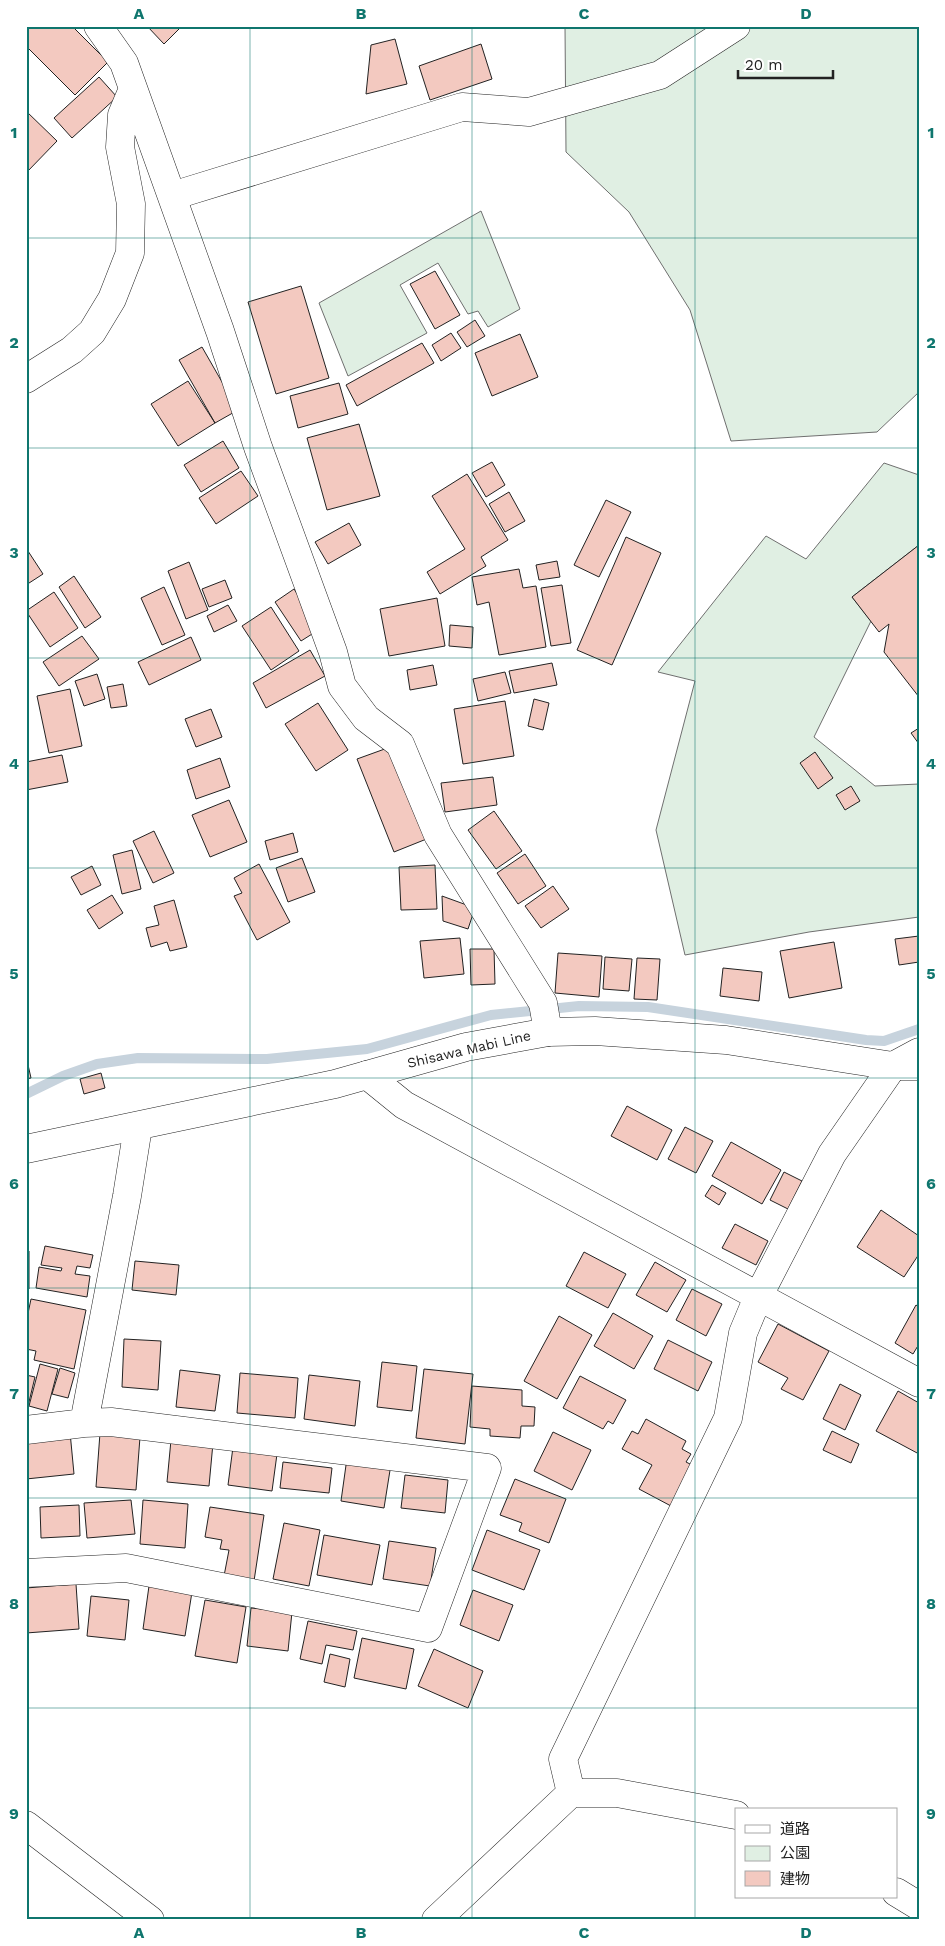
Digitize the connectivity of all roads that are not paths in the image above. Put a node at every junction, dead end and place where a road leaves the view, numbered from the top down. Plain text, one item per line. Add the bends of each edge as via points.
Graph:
1 (98, 26) edge
2 (736, 26) edge
3 (133, 89) junction
4 (172, 196) junction
5 (26, 379) edge
6 (546, 1017) junction
7 (919, 1052) edge
8 (906, 1066) edge
9 (367, 1075) junction
10 (138, 1127) junction
11 (26, 1149) edge
12 (758, 1297) junction
13 (919, 1383) edge
14 (84, 1423) junction
15 (26, 1430) edge
16 (26, 1573) edge
17 (571, 1793) junction
18 (735, 1815) edge
19 (33, 1839) edge
20 (898, 1893) edge
21 (919, 1906) edge
22 (150, 1920) edge
23 (436, 1920) edge

1 - 3 street via 124,63
2 - 4 street via 660,75 529,112 462,107
3 - 4 street
3 - 5 street via 122,115 120,147 132,204 130,253 112,299 92,332 72,350
4 - 6 street via 333,652 342,686 366,718 400,744 438,835
6 - 8 street, Shisawa Mabi Line via 595,1030 726,1040
6 - 9 street, Shisawa Mabi Line via 466,1047
7 - 8 street
8 - 12 street via 832,1154
9 - 10 street, Shisawa Mabi Line
9 - 12 street via 404,1105
10 - 11 street, Shisawa Mabi Line
10 - 14 street
12 - 13 street
12 - 17 street via 743,1333 728,1418 563,1760
14 - 15 street
14 - 16 street via 111,1422 487,1468 428,1628 126,1568
17 - 18 street via 617,1793
17 - 23 street
19 - 22 street
20 - 21 street

